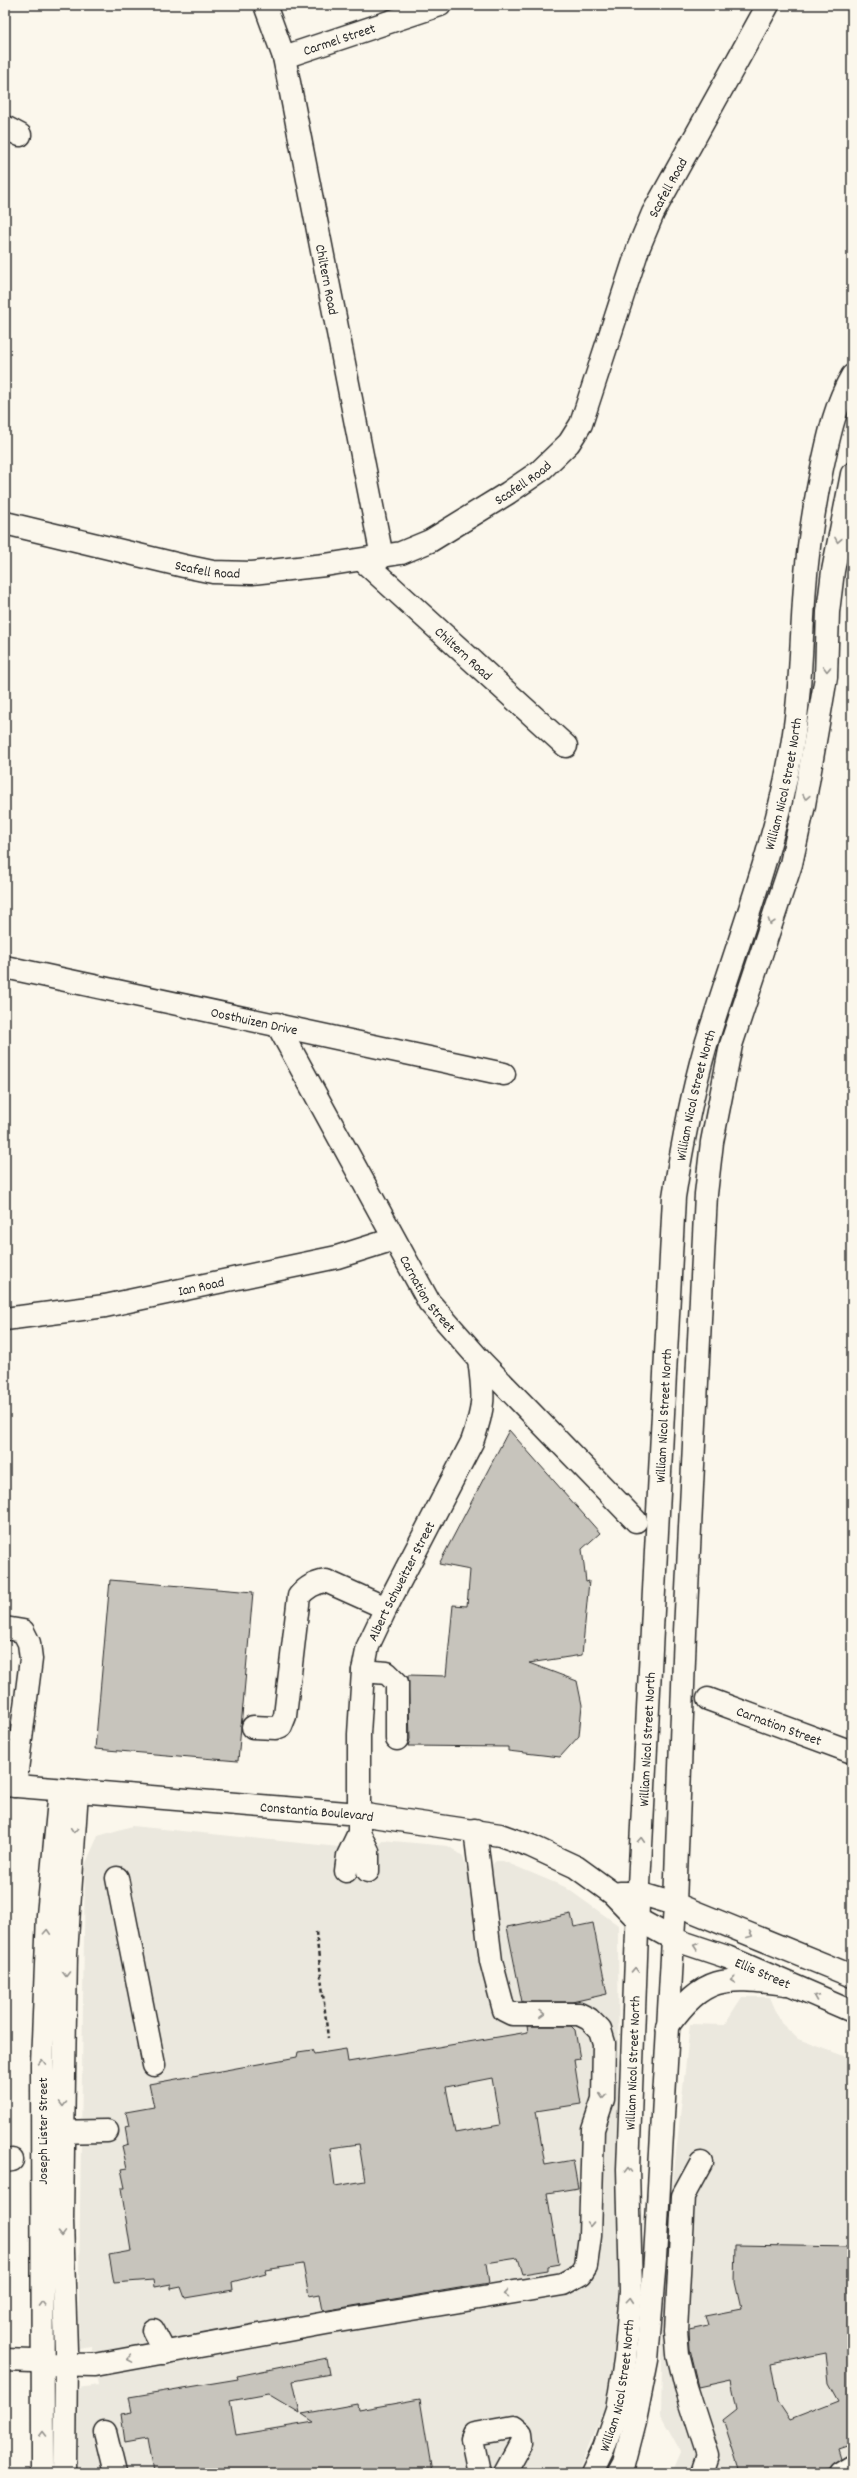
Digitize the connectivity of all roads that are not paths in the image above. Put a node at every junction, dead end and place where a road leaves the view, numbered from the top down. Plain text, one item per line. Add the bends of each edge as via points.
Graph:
1 (266, 5) edge
2 (440, 5) edge
3 (768, 5) edge
4 (284, 57) junction
5 (852, 376) edge
6 (852, 474) edge
7 (5, 523) edge
8 (372, 559) junction
9 (566, 746) dead end
10 (5, 968) edge
11 (277, 1024) junction
12 (504, 1074) dead end
13 (394, 1239) junction
14 (5, 1319) edge
15 (479, 1359) junction
16 (636, 1521) dead end
17 (386, 1608) junction
18 (5, 1628) edge
19 (363, 1671) junction
20 (708, 1699) dead end
21 (253, 1727) dead end
22 (397, 1739) dead end
23 (852, 1752) edge
24 (10, 1785) edge
25 (68, 1791) junction
26 (359, 1824) junction
27 (475, 1830) junction
28 (368, 1871) dead end
29 (346, 1872) dead end
30 (117, 1878) dead end
31 (612, 1893) junction
32 (638, 1893) junction
33 (676, 1904) junction
34 (637, 1919) junction
35 (673, 1938) junction
36 (852, 1976) edge
37 (786, 1984) junction
38 (852, 2011) edge
39 (667, 2027) junction
40 (154, 2065) dead end
41 (107, 2131) dead end
42 (41, 2132) junction
43 (63, 2133) junction
44 (701, 2163) dead end
45 (153, 2330) dead end
46 (165, 2353) junction
47 (5, 2360) edge
48 (43, 2364) junction
49 (65, 2365) junction
50 (105, 2432) dead end
51 (852, 2466) edge
52 (709, 2467) edge
53 (43, 2473) edge
54 (66, 2473) edge
55 (114, 2473) edge
56 (479, 2473) edge
57 (505, 2473) edge
58 (592, 2473) edge
59 (619, 2473) edge
60 (839, 2473) edge

1 - 4 street, Chiltern Road
2 - 4 street, Carmel Street
3 - 8 street, Scafell Road via 653,213 638,249 591,398 576,434 540,471 430,541 418,547
4 - 8 street, Chiltern Road
32 -> 5 street, William Nicol Street North via 674,1197 684,1129 705,1050 776,820 792,747 814,504 830,430 841,395
6 -> 33 street, William Nicol Street North via 833,571 828,612 826,677 804,805 791,864 731,1045 708,1179 685,1632
7 - 8 street, Scafell Road via 213,572 252,573
8 - 9 street, Chiltern Road
10 - 11 street, Oosthuizen Drive
11 - 12 street, Oosthuizen Drive
11 - 13 street, Carnation Street
13 - 14 street, Ian Road via 337,1257 105,1306
13 - 15 street, Carnation Street via 428,1302
15 - 16 street, Carnation Street
15 - 17 street, Albert Schweitzer Street via 484,1396 472,1442
17 - 19 street, Albert Schweitzer Street via 368,1646
17 - 21 street via 326,1581 306,1587 299,1596 285,1716 281,1726 276,1728
18 - 24 street via 23,1631 29,1643 31,1659
19 - 22 street via 387,1673 397,1683
19 - 26 street, Albert Schweitzer Street via 359,1734
20 - 23 street, Carnation Street
24 - 25 street, Constantia Boulevard
25 - 26 street, Constantia Boulevard
42 -> 25 street, Joseph Lister Street via 45,1975
25 -> 43 street, Joseph Lister Street
26 - 27 street, Constantia Boulevard
26 - 28 street via 368,1851
26 - 29 street via 348,1856
27 - 31 street, Constantia Boulevard via 531,1846 576,1867
27 -> 46 street via 491,1961 504,2010 512,2014 579,2014 589,2019 600,2030 604,2043 603,2099 593,2129 590,2236 586,2266 581,2274 563,2284 326,2323
30 - 40 street
31 - 32 street
31 - 34 street, Constantia Boulevard
32 - 33 street
32 - 34 street, William Nicol Street North
33 - 35 street, William Nicol Street North
33 -> 36 street, Ellis Street
34 - 35 street, Constantia Boulevard
58 -> 34 street, William Nicol Street North via 617,2410 625,2360 631,2292 628,2169
37 -> 35 street, Ellis Street via 727,1957
35 - 39 street, William Nicol Street North
38 -> 37 street, Ellis Street
37 -> 39 street via 738,1979 708,1986 695,1993
39 - 59 street, William Nicol Street North via 647,2360 635,2421 624,2464
41 - 43 street
42 - 43 street
48 -> 42 street, Joseph Lister Street
43 -> 49 street, Joseph Lister Street
44 - 52 street via 683,2196 676,2331 678,2354 686,2387
45 - 46 street
46 -> 49 street via 95,2365
47 - 48 street
48 - 49 street
53 -> 48 street, Joseph Lister Street
49 - 54 street, Joseph Lister Street
50 - 55 street
51 - 60 street
56 - 57 street via 472,2439 474,2434 514,2427 521,2433 522,2442

